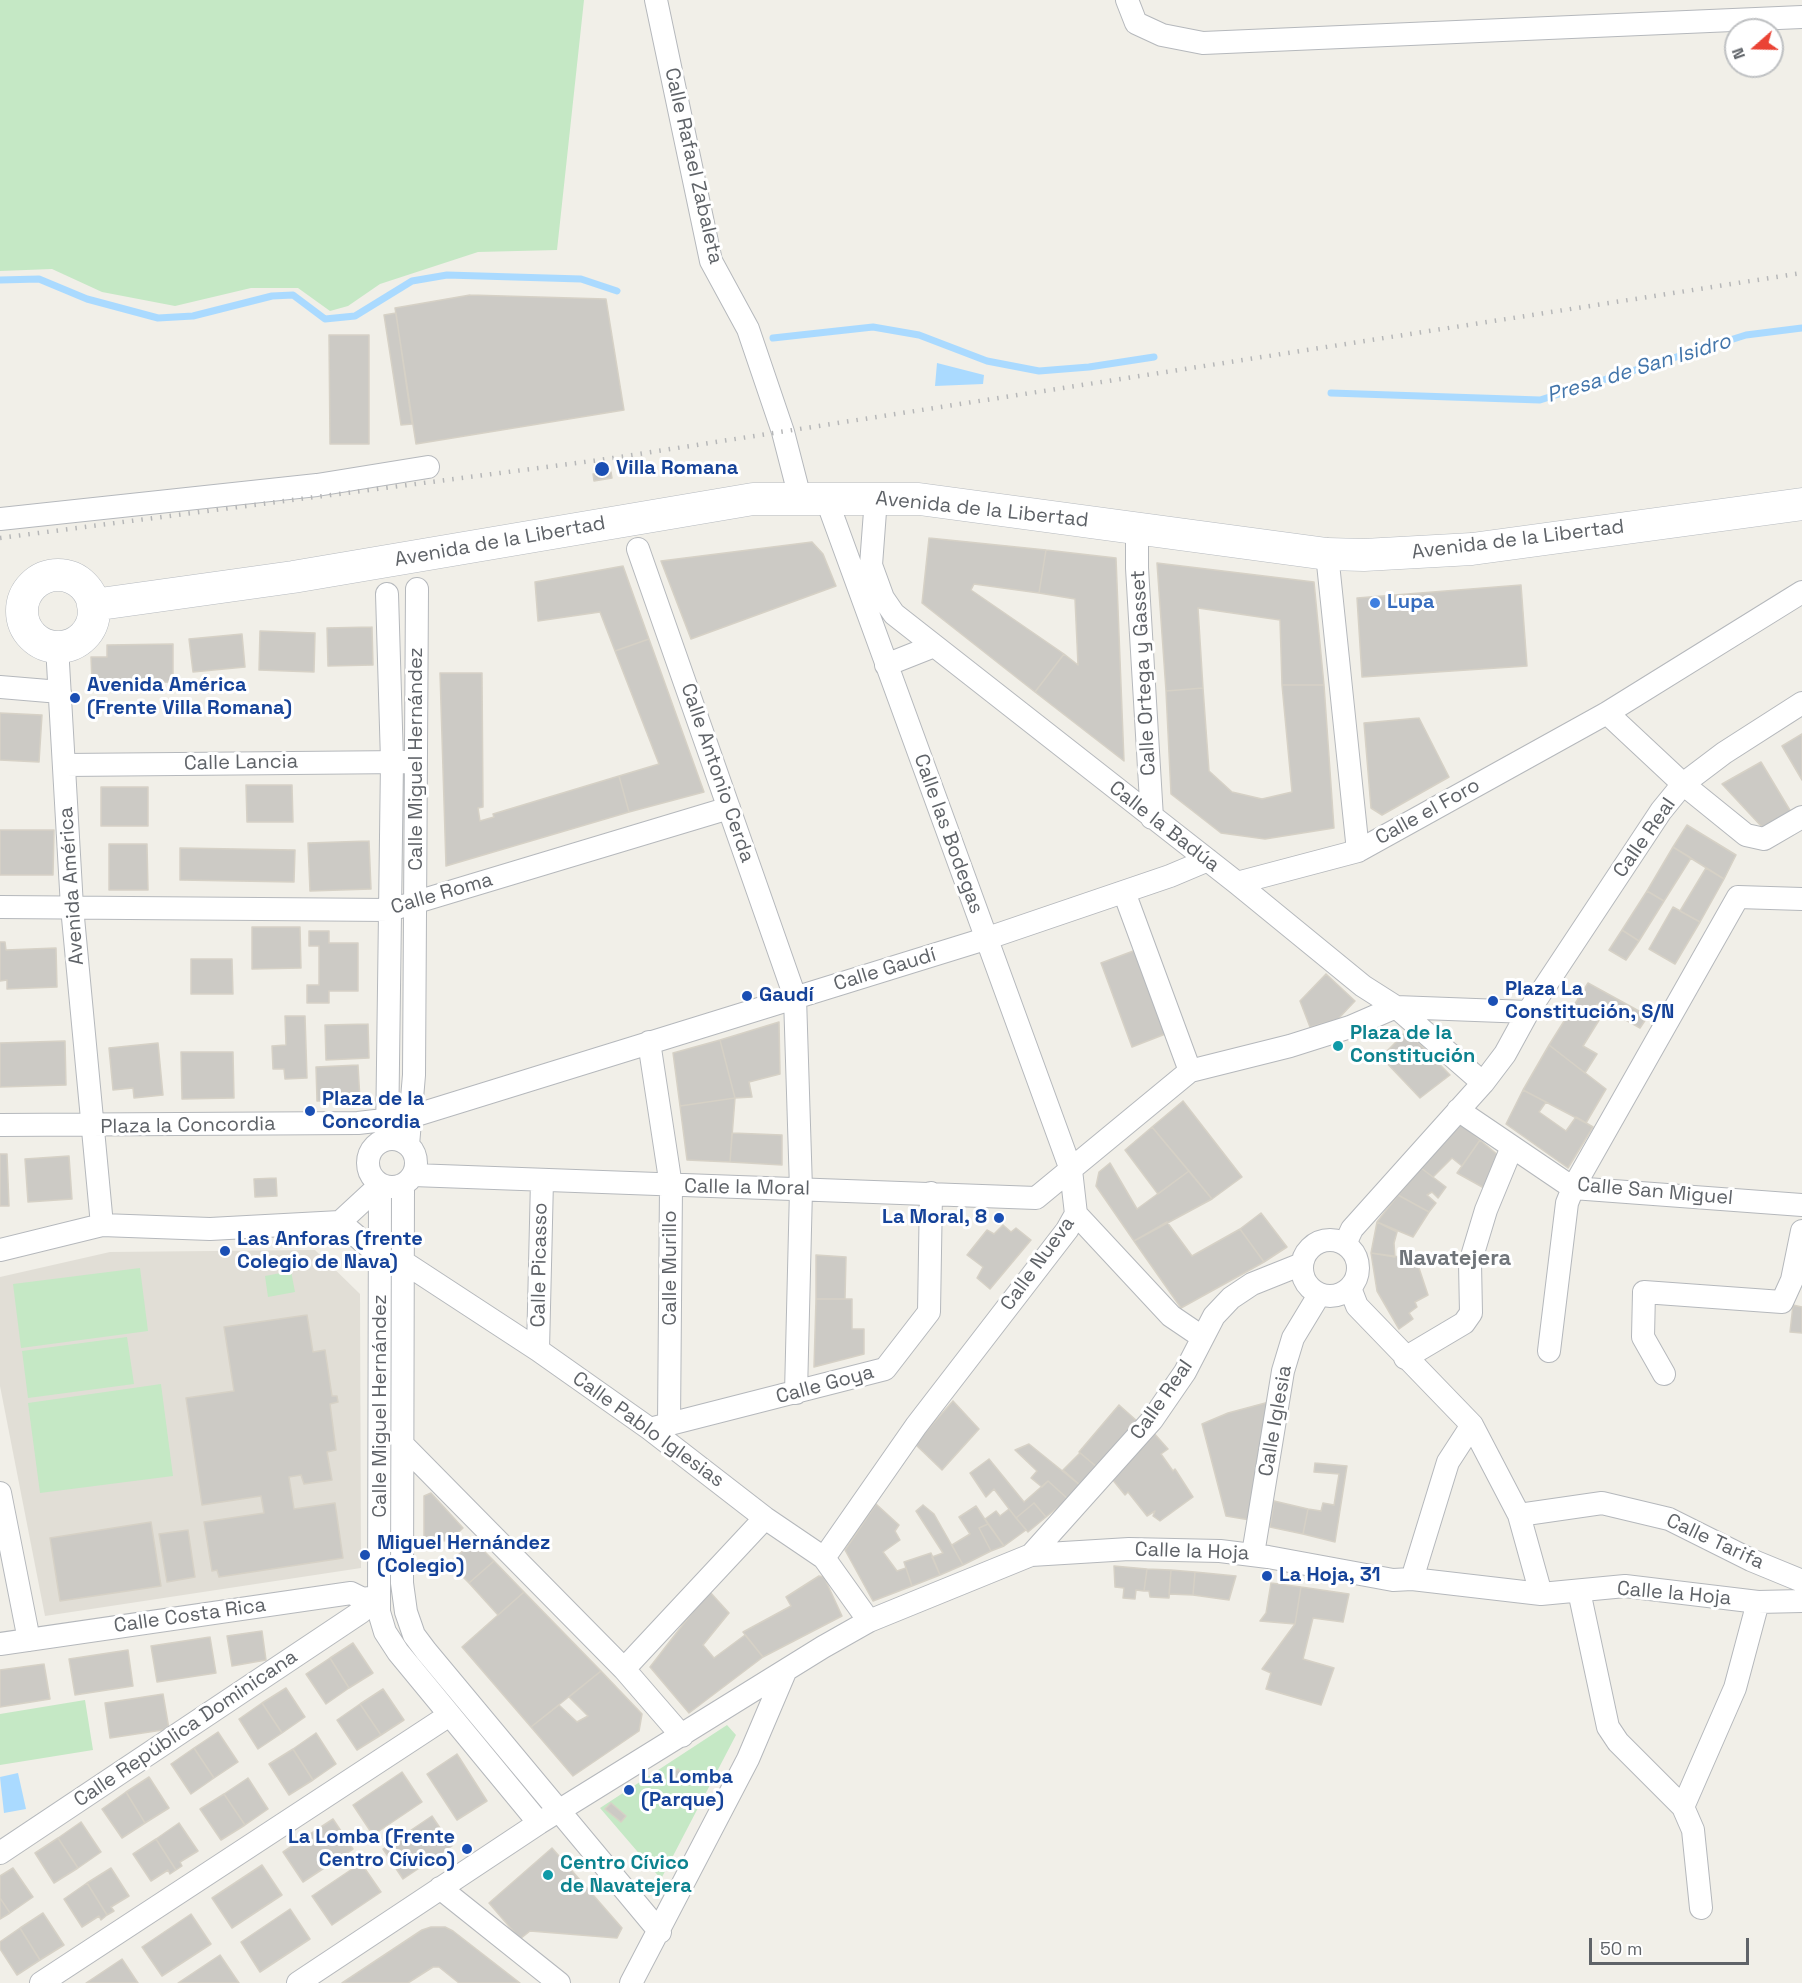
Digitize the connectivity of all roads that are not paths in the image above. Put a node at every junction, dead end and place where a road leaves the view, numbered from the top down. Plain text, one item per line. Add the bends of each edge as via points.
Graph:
1 (656, 0) edge
2 (1127, 0) edge
3 (1802, 17) edge
4 (428, 467) dead end
5 (813, 498) junction
6 (876, 498) junction
7 (1802, 504) edge
8 (0, 519) edge
9 (1137, 527) junction
10 (638, 549) dead end
11 (1327, 554) junction
12 (417, 588) dead end
13 (859, 590) junction
14 (1802, 592) edge
15 (387, 594) dead end
16 (13, 596) edge
17 (93, 605) junction
18 (894, 614) junction
19 (57, 646) junction
20 (934, 646) junction
21 (886, 665) junction
22 (0, 687) edge
23 (60, 692) junction
24 (1802, 703) edge
25 (1607, 713) junction
26 (392, 761) junction
27 (417, 762) junction
28 (65, 765) junction
29 (1683, 784) junction
30 (729, 808) junction
31 (1802, 817) edge
32 (1152, 818) junction
33 (1358, 851) junction
34 (1208, 860) junction
35 (1237, 883) junction
36 (1124, 892) junction
37 (1802, 899) edge
38 (416, 902) junction
39 (0, 907) edge
40 (72, 907) junction
41 (390, 910) junction
42 (985, 939) junction
43 (795, 997) junction
44 (1396, 1006) junction
45 (1528, 1012) junction
46 (649, 1042) junction
47 (1190, 1071) junction
48 (1483, 1083) junction
49 (1458, 1110) junction
50 (410, 1117) junction
51 (0, 1125) edge
52 (91, 1126) junction
53 (394, 1135) junction
54 (1512, 1147) junction
55 (1071, 1170) junction
56 (408, 1180) junction
57 (542, 1180) junction
58 (380, 1185) junction
59 (671, 1186) junction
60 (1573, 1188) junction
61 (801, 1189) junction
62 (931, 1193) junction
63 (1802, 1205) edge
64 (1076, 1214) junction
65 (340, 1222) junction
66 (102, 1225) junction
67 (1802, 1231) edge
68 (1345, 1244) junction
69 (0, 1250) edge
70 (381, 1257) junction
71 (405, 1263) junction
72 (1302, 1264) junction
73 (1350, 1288) junction
74 (1319, 1294) junction
75 (1202, 1337) junction
76 (538, 1350) junction
77 (1549, 1351) dead end
78 (1405, 1358) junction
79 (1664, 1374) dead end
80 (796, 1393) junction
81 (1473, 1425) junction
82 (660, 1427) junction
83 (403, 1445) junction
84 (0, 1493) edge
85 (1519, 1515) junction
86 (765, 1518) junction
87 (1253, 1554) junction
88 (1031, 1555) junction
89 (824, 1558) junction
90 (1412, 1579) junction
91 (1802, 1581) edge
92 (1579, 1591) junction
93 (1541, 1594) junction
94 (371, 1598) junction
95 (1802, 1601) edge
96 (1758, 1602) junction
97 (869, 1621) junction
98 (29, 1640) junction
99 (0, 1644) edge
100 (624, 1669) junction
101 (785, 1672) junction
102 (448, 1716) junction
103 (681, 1736) junction
104 (1683, 1807) junction
105 (558, 1811) junction
106 (539, 1823) junction
107 (0, 1853) edge
108 (440, 1888) junction
109 (1701, 1908) dead end
110 (660, 1932) junction
111 (41, 1983) edge
112 (298, 1983) edge
113 (559, 1983) edge
114 (631, 1983) edge

1 - 5 street, Calle Rafael Zabaleta via 711,261 748,329 783,432
2 - 3 street via 1136,23 1162,35 1203,43
4 - 8 street via 317,485
5 - 6 main road, Avenida de la Libertad
5 - 13 street, Calle las Bodegas
5 - 17 main road, Avenida de la Libertad via 753,500 293,577
6 - 9 main road, Avenida de la Libertad via 919,499
6 - 18 street, Calle la Badúa via 871,565 883,598
7 - 11 main road, Avenida de la Libertad via 1472,549
9 - 11 main road, Avenida de la Libertad
9 - 32 street, Calle Ortega y Gasset
10 - 30 street, Calle Antonio Cerda
11 - 33 street
12 - 27 street, Calle Miguel Hernández
13 - 18 street
13 - 21 street, Calle las Bodegas
14 - 25 street, Calle el Foro
15 - 26 street, Calle Miguel Hernández
16 - 17 main road via 39,580 61,575 82,584
16 - 19 main road via 22,606 26,627 41,642
17 - 19 main road via 94,615 85,634 70,644
18 - 20 street, Calle la Badúa
19 - 23 street, Avenida América
20 - 21 street
20 - 32 street, Calle la Badúa
21 - 42 street, Calle las Bodegas
22 - 23 street
23 - 28 street, Avenida América
24 - 29 street, Calle Real
25 - 29 street
25 - 33 street, Calle el Foro
26 - 27 street, Calle Lancia
26 - 28 street, Calle Lancia
26 - 41 street, Calle Miguel Hernández
27 - 38 street, Calle Miguel Hernández
28 - 40 street, Avenida América
29 - 31 street via 1746,835 1764,839
29 - 45 street, Calle Real via 1660,811
30 - 38 street, Calle Roma
30 - 43 street, Calle Antonio Cerda
32 - 34 street, Calle la Badúa
33 - 35 street, Calle el Foro
34 - 35 street, Calle la Badúa
34 - 36 street, Calle Gaudí
35 - 44 street, Calle la Badúa via 1363,986
36 - 42 street, Calle Gaudí
36 - 47 street
37 - 60 street via 1738,897
38 - 41 street, Calle Roma
38 - 50 street, Calle Miguel Hernández
39 - 40 street, Calle Roma
40 - 41 street, Calle Roma
40 - 52 street, Avenida América
41 - 53 street, Calle Miguel Hernández
42 - 43 street, Calle Gaudí
42 - 55 street, Calle las Bodegas
43 - 46 street, Calle Gaudí
43 - 61 street, Calle Antonio Cerda
44 - 45 street, Calle la Badúa
44 - 47 street via 1350,1027 1290,1046
44 - 48 street, Calle la Badúa
45 - 48 street via 1505,1054
46 - 50 street, Calle Gaudí
46 - 59 street, Calle Murillo
47 - 55 street
48 - 49 street
49 - 54 street, Calle San Miguel
49 - 68 street via 1352,1229
50 - 53 street, Calle Gaudí
51 - 52 street
52 - 53 street, Plaza la Concordia
52 - 66 street, Plaza la Concordia
53 - 56 street via 414,1154 416,1165
53 - 58 street via 376,1144 369,1154 368,1166
54 - 60 street, Calle San Miguel
54 - 78 street via 1470,1263 1471,1313 1464,1323
55 - 62 street, Calle la Moral via 1036,1198
55 - 64 street, Calle Nueva
56 - 57 street, Calle la Moral
56 - 58 street via 392,1188
56 - 71 street, Calle Miguel Hernández
57 - 59 street, Calle la Moral
57 - 76 street, Calle Picasso
58 - 65 street
58 - 70 street, Calle Miguel Hernández
59 - 61 street, Calle la Moral
59 - 82 street, Calle Murillo
60 - 63 street, Calle San Miguel
60 - 77 street via 1567,1203
61 - 62 street, Calle la Moral
61 - 80 street, Calle Antonio Cerda
62 - 80 street, Calle Goya via 929,1312 885,1369
64 - 75 street via 1171,1316
64 - 89 street, Calle Nueva via 916,1426
65 - 66 street via 210,1229
65 - 70 street
66 - 69 street
67 - 79 street via 1792,1280 1782,1302 1644,1292 1643,1336
68 - 72 street via 1324,1240 1315,1244 1306,1252
68 - 73 street via 1358,1261 1358,1272
70 - 94 street, Calle Miguel Hernández
71 - 76 street, Calle Pablo Iglesias
71 - 83 street, Calle Miguel Hernández
72 - 74 street via 1302,1276
72 - 75 street, Calle Real via 1252,1284 1231,1298
73 - 74 street via 1339,1295
73 - 78 street via 1357,1306
74 - 87 street, Calle Iglesia via 1293,1338 1284,1371
75 - 88 street, Calle Real via 1185,1372 1152,1420
76 - 82 street, Calle Pablo Iglesias
78 - 81 street
80 - 82 street, Calle Goya
81 - 85 street
81 - 90 street via 1448,1462
82 - 86 street, Calle Pablo Iglesias
83 - 100 street
83 - 105 street, Calle Miguel Hernández via 402,1583 414,1635
84 - 98 street
85 - 91 street, Calle Tarifa via 1602,1503 1669,1519
85 - 93 street
86 - 89 street, Calle Pablo Iglesias
86 - 100 street
87 - 88 street, Calle la Hoja via 1130,1549
87 - 90 street, Calle la Hoja via 1393,1580
88 - 97 street, Calle la Hoja
89 - 97 street, Calle Pablo Iglesias
90 - 93 street, Calle la Hoja
92 - 93 street, Calle la Hoja
92 - 96 street, Calle la Hoja via 1625,1586
92 - 104 street via 1608,1727
94 - 98 street, Calle Costa Rica via 351,1593
94 - 102 street, Calle Miguel Hernández via 385,1632
94 - 107 street, Calle República Dominicana via 361,1612
95 - 96 street, Calle la Hoja
96 - 104 street via 1735,1688
97 - 101 street, Calle la Hoja
98 - 99 street, Calle Costa Rica
100 - 103 street
101 - 103 street, Calle la Hoja
101 - 110 street via 748,1759
102 - 106 street, Calle Miguel Hernández
102 - 111 street
103 - 105 street, Calle la Hoja
104 - 109 street via 1693,1830
105 - 106 street, Calle la Hoja
105 - 110 street, Calle Miguel Hernández
106 - 108 street, Calle la Hoja
108 - 112 street, Calle la Hoja
108 - 113 street
110 - 114 street

